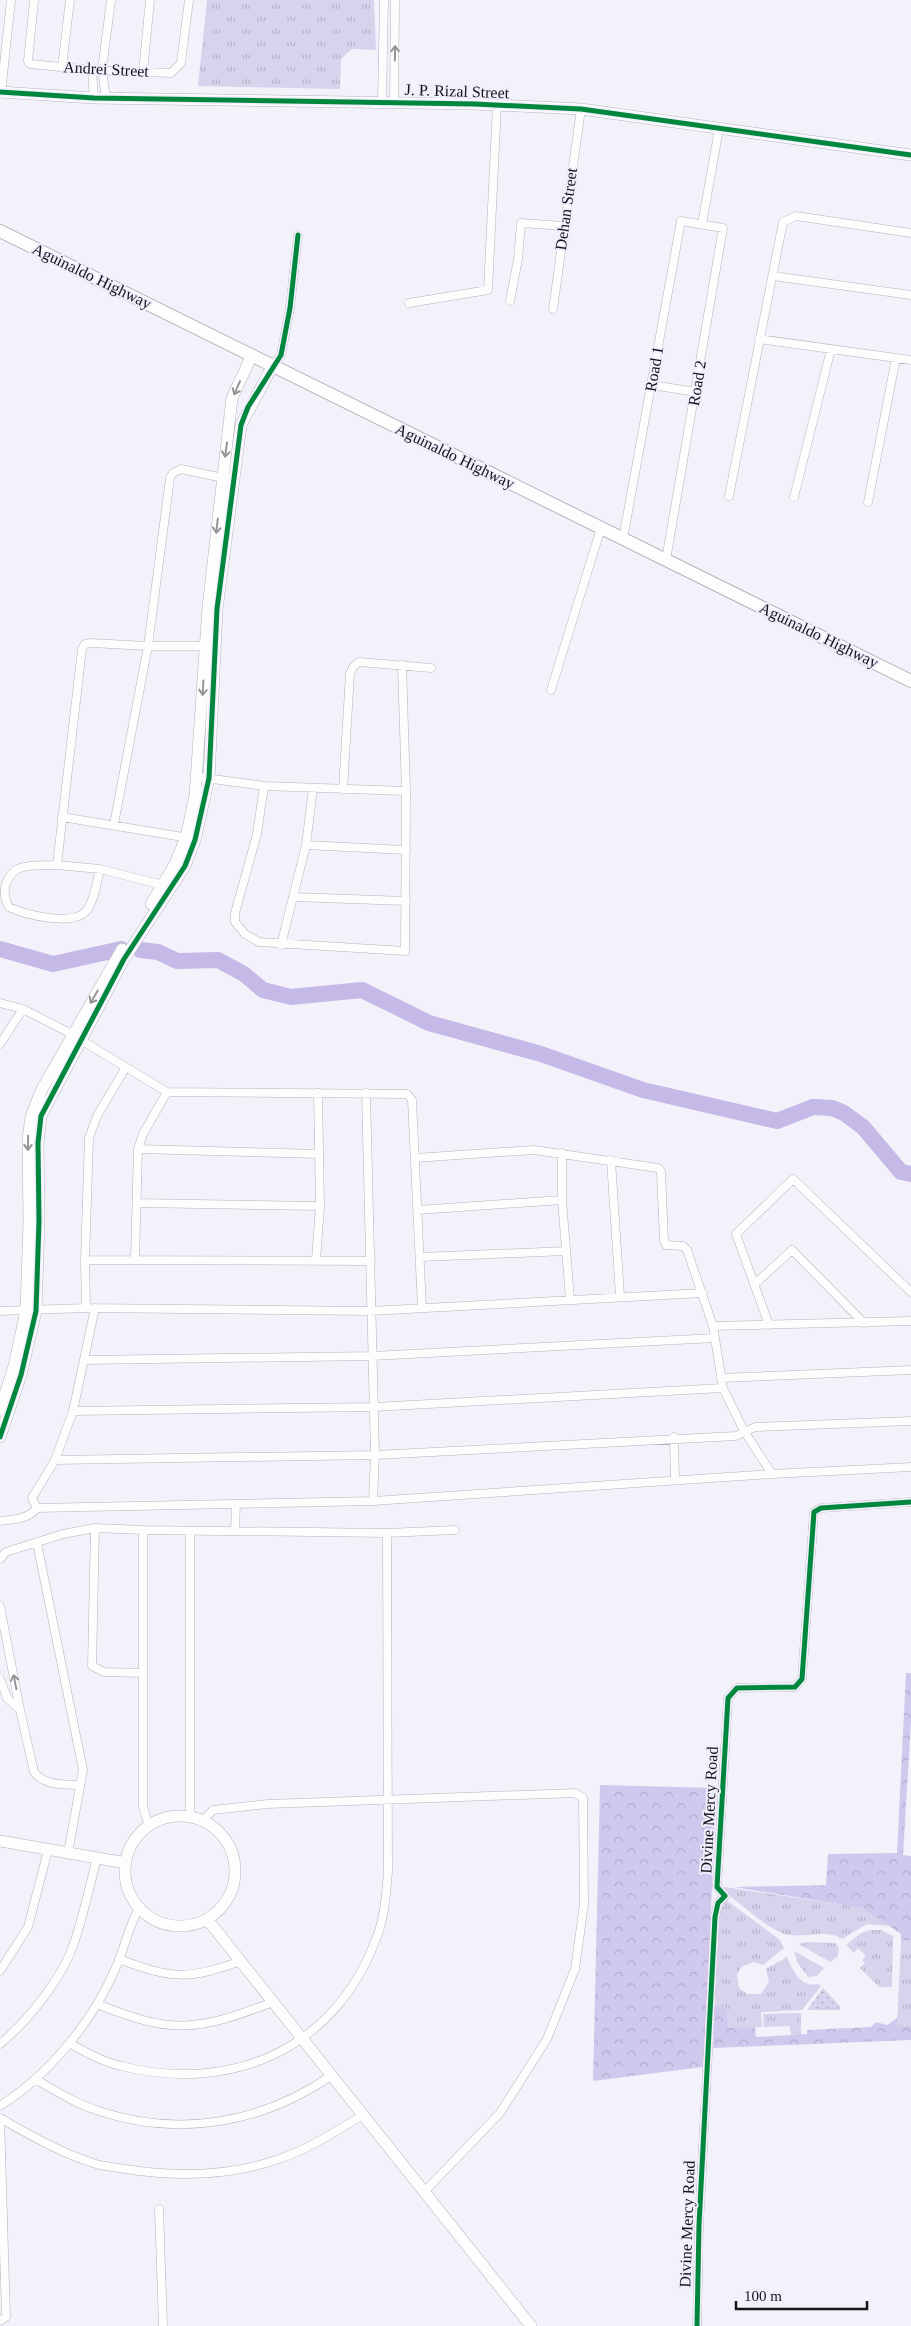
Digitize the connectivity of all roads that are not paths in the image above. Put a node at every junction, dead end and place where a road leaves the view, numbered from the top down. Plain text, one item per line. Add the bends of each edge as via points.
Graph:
1 (11, 0) edge
2 (34, 0) edge
3 (70, 0) edge
4 (111, 0) edge
5 (150, 0) edge
6 (189, 0) edge
7 (384, 0) edge
8 (395, 0) edge
9 (62, 67) junction
10 (92, 70) junction
11 (102, 70) junction
12 (143, 72) junction
13 (1, 93) edge
14 (100, 98) junction
15 (382, 102) junction
16 (394, 102) junction
17 (497, 104) junction
18 (581, 109) junction
19 (719, 129) junction
20 (911, 155) edge
21 (702, 224) junction
22 (564, 226) junction
23 (0, 231) edge
24 (911, 233) edge
25 (298, 235) dead end
26 (773, 276) junction
27 (911, 295) edge
28 (510, 301) dead end
29 (409, 303) dead end
30 (553, 309) dead end
31 (759, 339) junction
32 (831, 349) junction
33 (252, 355) junction
34 (896, 358) junction
35 (911, 360) edge
36 (273, 365) junction
37 (652, 385) junction
38 (696, 392) junction
39 (227, 479) junction
40 (729, 496) dead end
41 (794, 497) dead end
42 (868, 502) dead end
43 (601, 528) junction
44 (623, 538) junction
45 (666, 560) junction
46 (148, 646) junction
47 (210, 646) junction
48 (402, 665) junction
49 (431, 668) dead end
50 (911, 680) edge
51 (551, 690) dead end
52 (203, 778) junction
53 (264, 786) junction
54 (313, 788) junction
55 (343, 790) junction
56 (406, 791) junction
57 (62, 817) junction
58 (114, 824) junction
59 (191, 839) junction
60 (306, 845) junction
61 (406, 850) junction
62 (57, 866) junction
63 (100, 869) junction
64 (167, 886) junction
65 (293, 896) junction
66 (406, 901) junction
67 (281, 945) junction
68 (0, 1003) edge
69 (24, 1008) junction
70 (77, 1038) junction
71 (0, 1044) edge
72 (126, 1067) junction
73 (167, 1092) junction
74 (318, 1093) junction
75 (366, 1093) junction
76 (138, 1149) junction
77 (562, 1153) junction
78 (319, 1154) junction
79 (415, 1158) junction
80 (611, 1160) junction
81 (562, 1200) junction
82 (137, 1203) junction
83 (320, 1206) junction
84 (418, 1210) junction
85 (566, 1251) junction
86 (420, 1257) junction
87 (135, 1258) junction
88 (85, 1260) junction
89 (316, 1260) junction
90 (371, 1261) junction
91 (755, 1284) junction
92 (703, 1292) junction
93 (911, 1292) edge
94 (620, 1296) junction
95 (570, 1299) junction
96 (86, 1308) junction
97 (95, 1308) junction
98 (422, 1308) junction
99 (0, 1311) edge
100 (31, 1311) junction
101 (370, 1311) junction
102 (911, 1321) edge
103 (864, 1322) junction
104 (769, 1325) junction
105 (713, 1326) junction
106 (715, 1338) junction
107 (372, 1356) junction
108 (85, 1360) junction
109 (911, 1370) edge
110 (721, 1378) junction
111 (723, 1388) junction
112 (374, 1407) junction
113 (0, 1410) edge
114 (73, 1411) junction
115 (911, 1421) edge
116 (744, 1431) junction
117 (0, 1437) edge
118 (674, 1438) junction
119 (375, 1455) junction
120 (54, 1460) junction
121 (911, 1467) edge
122 (772, 1474) junction
123 (675, 1480) junction
124 (373, 1500) junction
125 (911, 1502) edge
126 (236, 1504) junction
127 (37, 1508) junction
128 (0, 1521) edge
129 (95, 1528) junction
130 (143, 1530) junction
131 (190, 1530) junction
132 (455, 1530) dead end
133 (235, 1531) junction
134 (387, 1533) junction
135 (37, 1543) junction
136 (0, 1559) edge
137 (0, 1606) edge
138 (143, 1673) junction
139 (0, 1679) edge
140 (20, 1710) junction
141 (79, 1785) junction
142 (387, 1799) junction
143 (190, 1817) junction
144 (202, 1821) junction
145 (149, 1826) junction
146 (0, 1841) edge
147 (48, 1850) junction
148 (68, 1853) junction
149 (97, 1858) junction
150 (126, 1863) junction
151 (139, 1908) junction
152 (207, 1919) junction
153 (119, 1959) junction
154 (241, 1961) junction
155 (0, 1971) edge
156 (273, 2002) junction
157 (97, 2004) junction
158 (302, 2038) junction
159 (69, 2043) junction
160 (0, 2044) edge
161 (332, 2076) junction
162 (35, 2079) junction
163 (0, 2106) edge
164 (363, 2115) junction
165 (0, 2118) edge
166 (0, 2170) edge
167 (424, 2192) junction
168 (158, 2209) dead end
169 (1, 2220) edge
170 (2, 2268) edge
171 (0, 2321) edge
172 (163, 2326) edge
173 (531, 2326) edge
174 (697, 2326) edge

1 - 13 street
2 - 9 street, Andrei Street via 28,61 35,65
3 - 9 street
4 - 11 street
5 - 12 street
6 - 12 street, Andrei Street via 181,62 172,73
7 - 15 street
16 -> 8 street
9 - 10 street, Andrei Street
10 - 11 street, Andrei Street
10 - 14 street
11 - 12 street, Andrei Street
11 - 14 street
13 - 14 street, J. P. Rizal Street
14 - 15 street, J. P. Rizal Street
15 - 16 street, J. P. Rizal Street
16 - 17 street, J. P. Rizal Street
17 - 18 street, J. P. Rizal Street
17 - 29 street via 488,290
18 - 19 street, J. P. Rizal Street
18 - 22 street, Dehan Street
19 - 20 street, J. P. Rizal Street
19 - 21 street
21 - 37 street, Road 1 via 681,221
21 - 38 street, Road 2 via 723,228
22 - 28 street via 521,223
22 - 30 street, Dehan Street
23 - 33 main road, Aguinaldo Highway
24 - 26 street via 796,216 789,218 780,227
25 - 36 street via 281,355
26 - 27 street
26 - 31 street
31 - 32 street
31 - 40 street
32 - 34 street
32 - 41 street
33 - 36 main road, Aguinaldo Highway
33 -> 39 street via 232,398
34 - 35 street
34 - 42 street
36 - 39 street via 241,424
36 - 43 main road, Aguinaldo Highway
37 - 38 street
37 - 44 street, Road 1
38 - 45 street, Road 2
39 - 46 street via 181,469 170,478
39 - 47 street
43 - 44 main road, Aguinaldo Highway
43 - 51 street
44 - 45 main road, Aguinaldo Highway
45 - 50 main road, Aguinaldo Highway
46 - 47 street
46 - 57 street via 90,643 82,649
46 - 58 street
47 - 52 street
48 - 49 street
48 - 55 street via 359,662 353,667
48 - 56 street
52 - 53 street
52 - 59 street
53 - 54 street
53 - 67 street via 257,834 235,922 245,934 259,942
54 - 55 street
54 - 60 street
55 - 56 street
56 - 61 street
57 - 58 street
57 - 62 street
58 - 59 street
59 - 64 street
60 - 61 street
60 - 65 street
61 - 66 street
62 - 63 street
62 - 63 street via 19,867 9,874 5,894 9,907 39,917 80,916 87,910
63 - 64 street
64 - 70 street via 121,957
65 - 66 street
65 - 67 street
66 - 67 street via 405,951
68 - 69 street
69 - 70 street
69 - 71 street
70 - 72 street
70 - 100 street via 46,1103 39,1129 40,1221
72 - 73 street
72 - 88 street via 97,1116 89,1138
73 - 74 street
73 - 76 street via 142,1134
74 - 75 street
74 - 78 street
75 - 79 street via 407,1094 412,1100
75 - 90 street
76 - 78 street
76 - 82 street
77 - 79 street via 534,1150
77 - 80 street
77 - 81 street
78 - 83 street
79 - 84 street
80 - 92 street via 658,1168 661,1172 664,1240 666,1245 686,1248
80 - 94 street
81 - 84 street
81 - 85 street
82 - 83 street
82 - 87 street
83 - 89 street
84 - 86 street
85 - 86 street
85 - 95 street
86 - 98 street
87 - 88 street
87 - 89 street
88 - 96 street
89 - 90 street
90 - 101 street
91 - 93 street via 736,1234 793,1179
91 - 103 street via 792,1250
91 - 104 street
92 - 94 street
92 - 105 street
94 - 95 street
95 - 98 street
96 - 97 street
96 - 100 street
97 - 101 street
97 - 108 street
98 - 101 street
99 - 100 street
100 - 113 street
100 - 117 street via 21,1375
101 - 107 street
102 - 103 street
103 - 104 street
104 - 105 street
105 - 106 street
106 - 107 street
106 - 110 street
107 - 108 street
107 - 112 street
108 - 114 street
109 - 110 street
110 - 111 street
111 - 112 street
111 - 116 street
112 - 114 street
112 - 119 street
114 - 120 street
115 - 116 street via 755,1427
116 - 118 street via 736,1436
116 - 122 street
118 - 119 street
118 - 123 street
119 - 120 street
119 - 124 street
120 - 127 street via 32,1498
121 - 122 street
122 - 123 street
123 - 124 street
124 - 126 street
125 - 174 street, Divine Mercy Road via 821,1508 814,1512 802,1679 795,1686 737,1688 728,1698 717,1887 725,1896 718,1904 715,1917 698,2225
126 - 127 street
126 - 133 street
127 - 128 street via 32,1515
129 - 130 street
129 - 135 street
129 - 138 street via 92,1666 104,1672
130 - 131 street
130 - 138 street
131 - 133 street
131 - 143 street
132 - 134 street
133 - 134 street
134 - 142 street
135 - 136 street via 6,1552
135 - 141 street via 83,1770
140 -> 137 street
138 - 145 street via 143,1807
139 - 140 street via 7,1698
140 - 141 street via 34,1772 40,1780
141 - 148 street
142 - 144 street via 268,1804 213,1810
142 - 158 street via 388,1872 385,1908 376,1939 356,1980 336,2009
142 - 167 street via 575,1793 583,1798 584,1904 575,1969 547,2039 500,2113
143 - 144 street
143 - 145 street via 169,1818
144 - 152 street via 217,1830 228,1844 234,1860 235,1877 221,1908
145 - 150 street via 134,1842
146 - 147 street
147 - 148 street
147 - 155 street via 28,1928
148 - 149 street
149 - 150 street
149 - 160 street via 75,1942 57,1978
150 - 151 street via 128,1887
151 - 152 street via 150,1918 171,1925 194,1925
151 - 153 street
152 - 154 street
153 - 154 street via 155,1972 182,1975 202,1974
153 - 157 street
154 - 156 street
156 - 157 street via 228,2020 180,2026 132,2018
156 - 158 street
157 - 159 street
158 - 159 street via 246,2066 208,2074 162,2074 119,2066
158 - 161 street
159 - 162 street
161 - 162 street via 275,2108 238,2118 188,2123 155,2122 100,2111
161 - 164 street
162 - 163 street
164 - 165 street via 280,2159 244,2169 205,2174 156,2174 97,2164 43,2143
164 - 167 street
165 - 166 street
166 - 169 street
167 - 173 street
168 - 172 street
169 - 170 street
170 - 171 street via 6,2317

